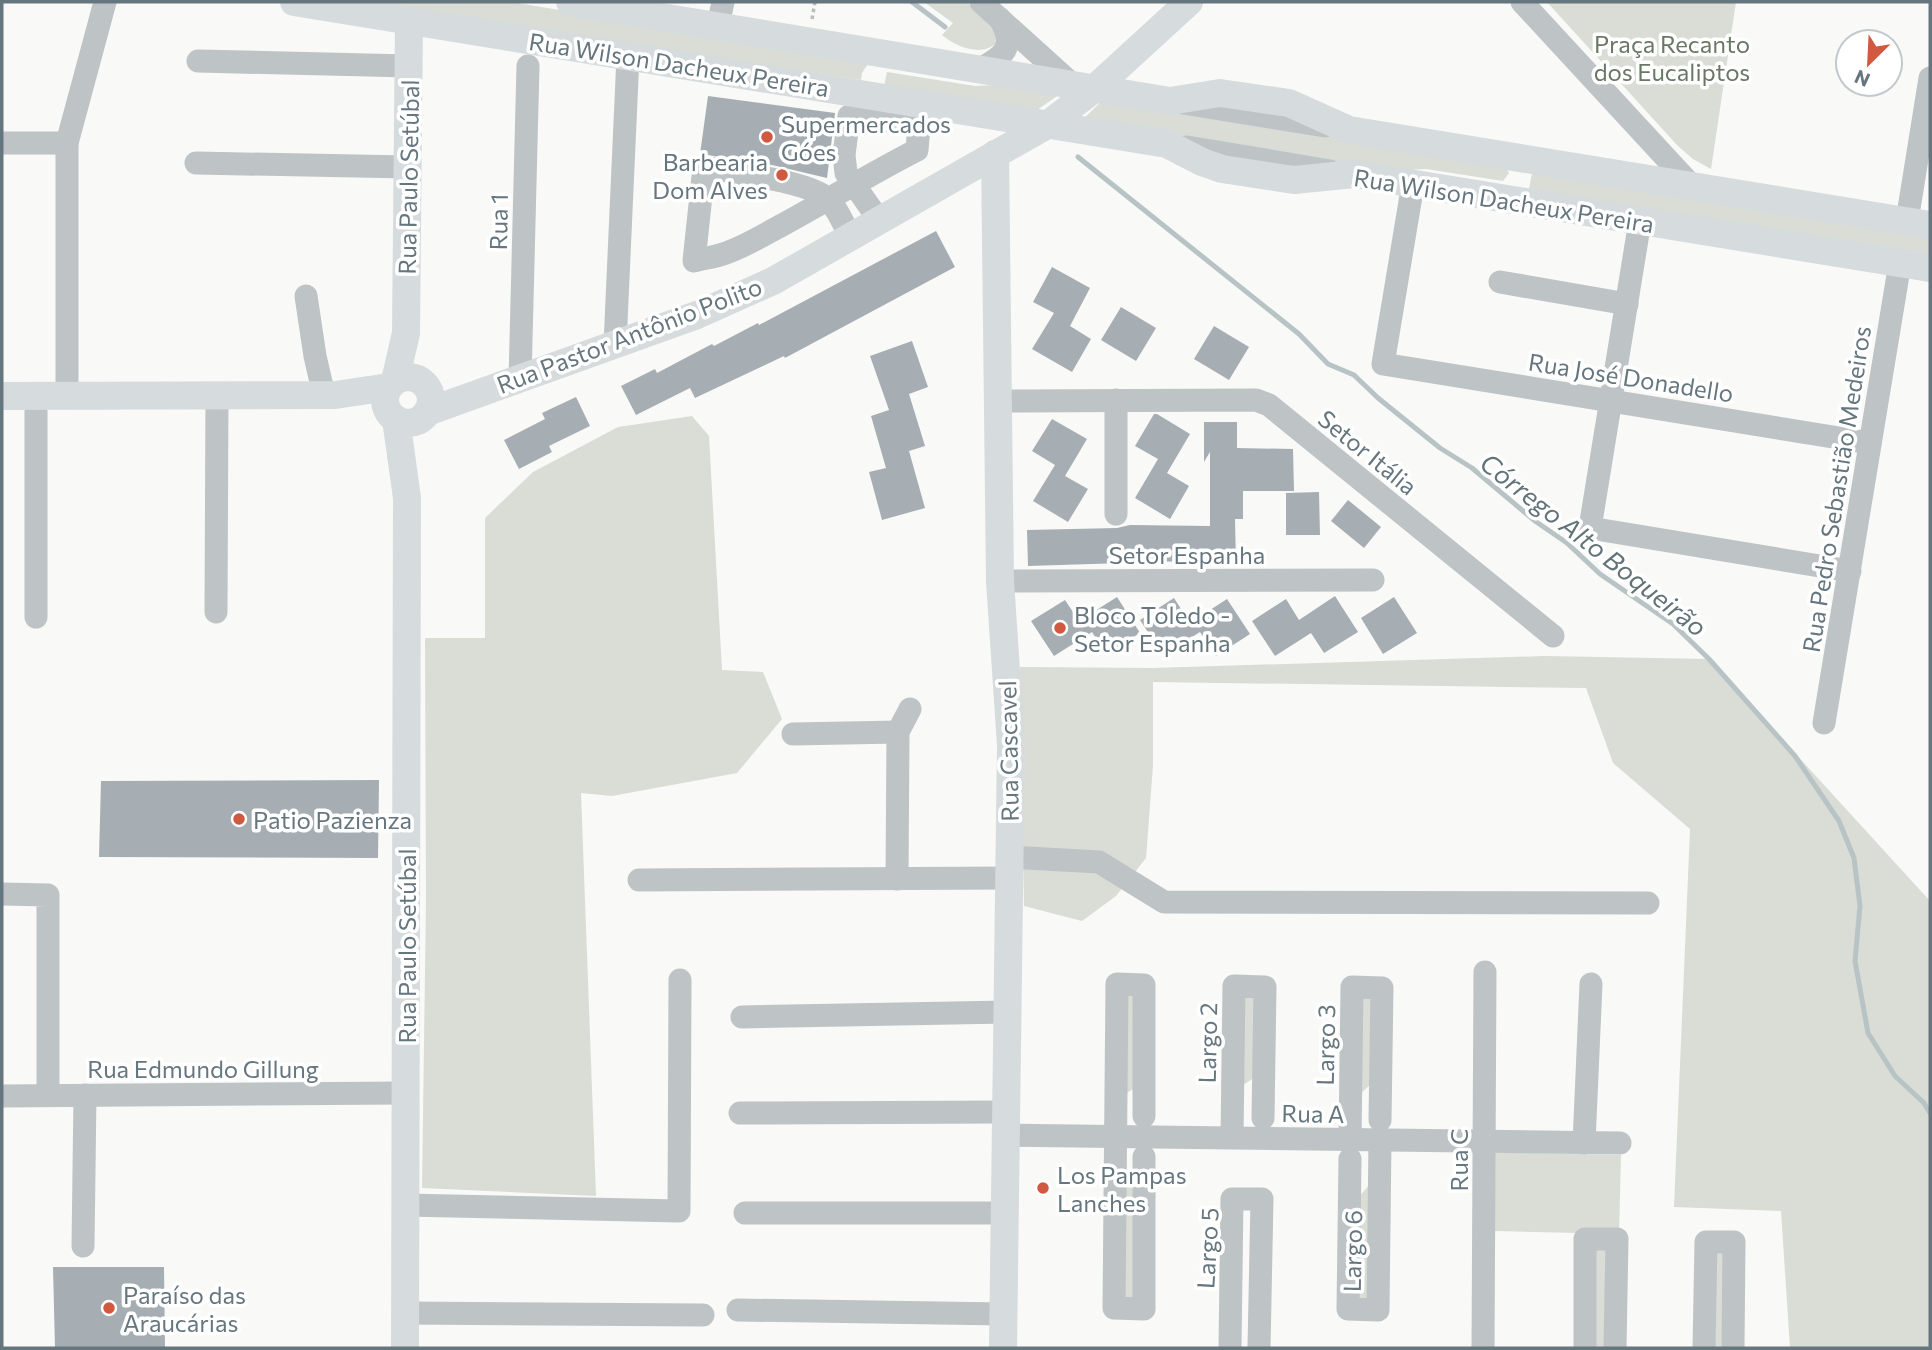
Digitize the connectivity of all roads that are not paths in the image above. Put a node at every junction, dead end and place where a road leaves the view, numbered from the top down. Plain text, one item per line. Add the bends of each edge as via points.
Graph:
1 (105, 2) edge
2 (294, 2) edge
3 (570, 2) edge
4 (981, 2) edge
5 (1189, 2) edge
6 (1522, 2) edge
7 (626, 6) edge
8 (721, 14) edge
9 (1000, 19) junction
10 (409, 20) junction
11 (1136, 51) junction
12 (628, 56) junction
13 (895, 56) junction
14 (198, 61) dead end
15 (409, 66) junction
16 (528, 66) dead end
17 (978, 69) junction
18 (1930, 78) edge
19 (1083, 87) junction
20 (888, 99) junction
21 (1160, 100) junction
22 (970, 112) junction
23 (1047, 125) junction
24 (2, 143) edge
25 (67, 143) junction
26 (1509, 156) junction
27 (987, 158) junction
28 (196, 163) dead end
29 (408, 167) junction
30 (1413, 184) junction
31 (1692, 186) junction
32 (1500, 198) junction
33 (829, 200) junction
34 (879, 220) junction
35 (1640, 221) junction
36 (1919, 223) edge
37 (850, 237) junction
38 (1900, 263) junction
39 (1930, 268) edge
40 (1500, 282) dead end
41 (306, 296) dead end
42 (1627, 304) junction
43 (615, 345) junction
44 (520, 380) junction
45 (485, 390) junction
46 (402, 393) junction
47 (67, 395) junction
48 (217, 395) junction
49 (330, 395) junction
50 (2, 396) edge
51 (36, 396) junction
52 (1116, 400) junction
53 (998, 401) junction
54 (1611, 401) junction
55 (1870, 443) junction
56 (1116, 514) dead end
57 (1850, 571) junction
58 (1000, 580) junction
59 (1373, 580) dead end
60 (216, 612) dead end
61 (36, 617) dead end
62 (1553, 636) dead end
63 (910, 709) dead end
64 (1824, 723) dead end
65 (898, 732) junction
66 (793, 734) dead end
67 (1009, 868) junction
68 (897, 879) junction
69 (639, 880) dead end
70 (2, 894) edge
71 (1648, 903) dead end
72 (1485, 972) dead end
73 (680, 980) dead end
74 (1591, 984) dead end
75 (1007, 1012) junction
76 (742, 1017) dead end
77 (1264, 1079) junction
78 (1381, 1082) junction
79 (1144, 1089) junction
80 (405, 1093) junction
81 (48, 1095) junction
82 (85, 1095) junction
83 (2, 1096) edge
84 (1233, 1100) junction
85 (1116, 1108) junction
86 (1350, 1109) junction
87 (740, 1113) dead end
88 (1144, 1116) dead end
89 (1263, 1118) dead end
90 (1006, 1123) junction
91 (1380, 1130) junction
92 (1116, 1136) junction
93 (1233, 1138) junction
94 (1484, 1142) junction
95 (1584, 1143) junction
96 (1620, 1143) dead end
97 (1350, 1149) junction
98 (1144, 1157) dead end
99 (1115, 1165) junction
100 (1380, 1166) junction
101 (1144, 1187) junction
102 (1350, 1198) junction
103 (405, 1205) junction
104 (745, 1213) dead end
105 (1004, 1213) junction
106 (83, 1246) dead end
107 (738, 1310) dead end
108 (1259, 1311) junction
109 (405, 1313) junction
110 (1003, 1314) junction
111 (703, 1315) dead end
112 (1230, 1342) edge
113 (405, 1348) edge
114 (1003, 1348) edge
115 (1259, 1348) edge
116 (1483, 1348) edge
117 (1585, 1348) edge
118 (1615, 1348) edge
119 (1704, 1348) edge
120 (1733, 1348) edge

1 - 25 street
2 - 10 main road, Rua Wilson Dacheux Pereira
3 - 7 main road, Rua Wilson Dacheux Pereira
4 - 9 street
5 - 11 main road, Rua Pastor Antônio Polito
6 - 31 street
7 - 8 main road, Rua Wilson Dacheux Pereira
8 - 13 main road, Rua Wilson Dacheux Pereira
9 - 17 street via 1008,33 1006,49
9 - 19 street
10 - 12 main road, Rua Wilson Dacheux Pereira
10 - 15 main road, Rua Paulo Setúbal
11 - 19 main road, Rua Pastor Antônio Polito
11 - 21 main road via 1136,76
12 - 20 main road, Rua Wilson Dacheux Pereira
12 - 43 street
13 - 17 main road, Rua Wilson Dacheux Pereira
13 - 20 main road via 880,60 872,73 877,92
14 - 15 street
15 - 29 main road, Rua Paulo Setúbal
16 - 44 street, Rua 1
17 - 19 main road, Rua Wilson Dacheux Pereira
18 - 36 street
19 - 21 main road, Rua Wilson Dacheux Pereira
19 - 23 main road, Rua Pastor Antônio Polito
20 - 22 main road, Rua Wilson Dacheux Pereira
21 - 26 main road, Rua Wilson Dacheux Pereira via 1220,93 1289,103 1349,130
22 - 23 main road, Rua Wilson Dacheux Pereira
22 - 27 main road, Rua Cascavel via 983,136
23 - 27 main road, Rua Pastor Antônio Polito
23 - 30 main road, Rua Wilson Dacheux Pereira via 1167,144 1222,169 1294,180 1354,174
24 - 25 street
25 - 47 street
26 - 31 main road, Rua Wilson Dacheux Pereira
26 - 32 main road via 1518,165 1518,177
27 - 34 main road, Rua Pastor Antônio Polito
27 - 53 main road, Rua Cascavel
28 - 29 street
29 - 46 main road, Rua Paulo Setúbal
30 - 32 main road, Rua Wilson Dacheux Pereira
30 - 54 street, Rua José Donadello via 1383,364
31 - 36 main road, Rua Wilson Dacheux Pereira
32 - 35 main road, Rua Wilson Dacheux Pereira
33 - 33 street via 818,191 771,178 704,167 694,261 725,254
33 - 34 street via 854,186
33 - 37 street
34 - 37 main road, Rua Pastor Antônio Polito
35 - 38 main road, Rua Wilson Dacheux Pereira
35 - 42 street
37 - 43 main road, Rua Pastor Antônio Polito via 748,293
38 - 39 main road, Rua Wilson Dacheux Pereira
38 - 55 street, Rua Pedro Sebastião Medeiros
40 - 42 street
41 - 49 street via 314,356
42 - 54 street
43 - 44 main road, Rua Pastor Antônio Polito
44 - 45 main road, Rua Pastor Antônio Polito
45 - 46 main road, Rua Pastor Antônio Polito via 441,388
45 - 46 main road, Rua Pastor Antônio Polito via 409,423
46 - 49 main road, Rua Pastor Antônio Polito
46 - 80 main road, Rua Paulo Setúbal via 407,498
47 - 48 main road, Rua Pastor Antônio Polito
47 - 51 main road, Rua Pastor Antônio Polito
48 - 49 main road, Rua Pastor Antônio Polito
48 - 60 street
50 - 51 main road, Rua Pastor Antônio Polito
51 - 61 street
52 - 53 street, Setor Itália
52 - 56 street
52 - 62 street, Setor Itália via 1242,399 1269,405
53 - 58 main road, Rua Cascavel
54 - 55 street, Rua José Donadello
54 - 57 street via 1590,528
55 - 57 street, Rua Pedro Sebastião Medeiros
57 - 64 street, Rua Pedro Sebastião Medeiros
58 - 59 street, Setor Espanha
58 - 67 main road, Rua Cascavel via 1011,745
63 - 65 street
65 - 66 street
65 - 68 street
67 - 68 street
67 - 71 street via 1099,862 1164,902
67 - 75 main road, Rua Cascavel
68 - 69 street
70 - 81 street via 48,895
72 - 94 street, Rua C
73 - 103 street via 679,1211
74 - 95 street
75 - 76 street
75 - 90 main road, Rua Cascavel
77 - 84 street
77 - 84 street, Largo 2 via 1265,987 1234,986
77 - 89 street, Largo 2
78 - 86 street
78 - 86 street, Largo 3 via 1381,988 1352,987
78 - 91 street, Largo 3
79 - 85 street
79 - 85 street via 1144,985 1117,984
79 - 88 street
80 - 82 street, Rua Edmundo Gillung
80 - 103 main road, Rua Paulo Setúbal
81 - 82 street, Rua Edmundo Gillung
81 - 83 street, Rua Edmundo Gillung
82 - 106 street
84 - 93 street, Largo 2
85 - 92 street
86 - 97 street, Largo 3
87 - 90 street, Rua A
90 - 92 street, Rua A
90 - 105 main road, Rua Cascavel
91 - 94 street, Rua A
91 - 97 street, Rua A
91 - 100 street, Largo 6
92 - 93 street, Rua A
92 - 99 street
93 - 97 street, Rua A
94 - 95 street, Rua A
94 - 116 street, Rua C
95 - 96 street, Rua A
97 - 102 street, Largo 6
98 - 101 street
99 - 101 street
99 - 101 street via 1114,1308 1144,1309
100 - 102 street
100 - 102 street, Largo 6 via 1378,1310 1349,1309
103 - 109 main road, Rua Paulo Setúbal
104 - 105 street
105 - 110 main road, Rua Cascavel
107 - 110 street
108 - 112 street
108 - 112 street, Largo 5 via 1262,1199 1232,1199
108 - 115 street, Largo 5
109 - 111 street
109 - 113 main road, Rua Paulo Setúbal
110 - 114 main road, Rua Cascavel
117 - 118 street via 1585,1239 1617,1239
119 - 120 street via 1706,1242 1734,1242

